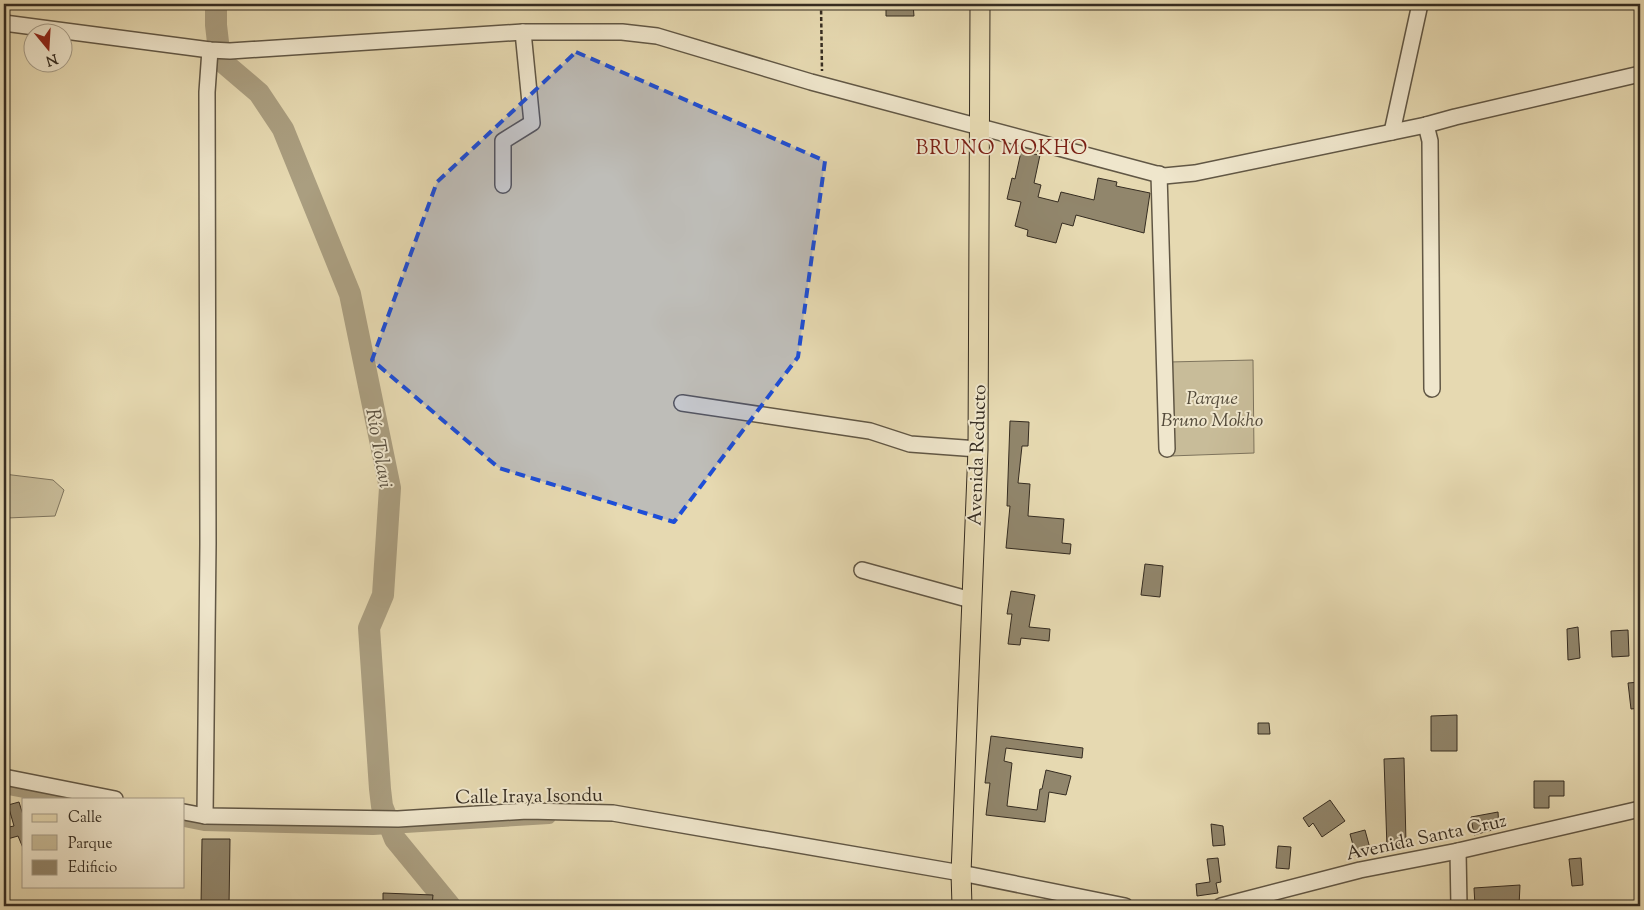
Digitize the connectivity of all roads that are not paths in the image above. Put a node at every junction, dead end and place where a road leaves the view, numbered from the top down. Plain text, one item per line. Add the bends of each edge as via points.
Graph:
1 (980, 4) edge
2 (1420, 4) edge
3 (4, 24) edge
4 (523, 32) junction
5 (212, 50) junction
6 (1640, 74) edge
7 (1426, 125) junction
8 (980, 127) junction
9 (1392, 132) junction
10 (1159, 174) junction
11 (503, 185) dead end
12 (1432, 389) dead end
13 (682, 403) dead end
14 (1167, 448) dead end
15 (978, 449) junction
16 (862, 570) dead end
17 (971, 600) junction
18 (4, 777) edge
19 (110, 798) edge
20 (1640, 809) edge
21 (185, 812) edge
22 (205, 816) junction
23 (1458, 851) junction
24 (961, 873) junction
25 (1250, 902) edge
26 (962, 906) edge
27 (1125, 906) edge
28 (1221, 906) edge
29 (1459, 906) edge

1 - 8 main road, Avenida Reducto
2 - 9 street
3 - 5 street
4 - 5 street
4 - 8 street via 622,32 657,36
4 - 11 street via 532,123 503,141
5 - 22 street via 207,92
6 - 7 street
7 - 9 street
7 - 12 street via 1430,141
8 - 10 street
8 - 15 main road, Avenida Reducto
9 - 10 street via 1195,173
10 - 14 street
13 - 15 street via 870,431 910,444
15 - 17 main road, Avenida Reducto
16 - 17 street
17 - 24 main road, Avenida Reducto
18 - 19 street
20 - 23 street, Avenida Santa Cruz
21 - 22 street, Calle Iraya Isondu
22 - 24 street, Calle Iraya Isondu via 398,820 527,811 613,813
23 - 25 street, Avenida Santa Cruz via 1360,870
23 - 29 street
24 - 26 main road, Avenida Reducto
24 - 27 street
25 - 28 street, Avenida Santa Cruz

